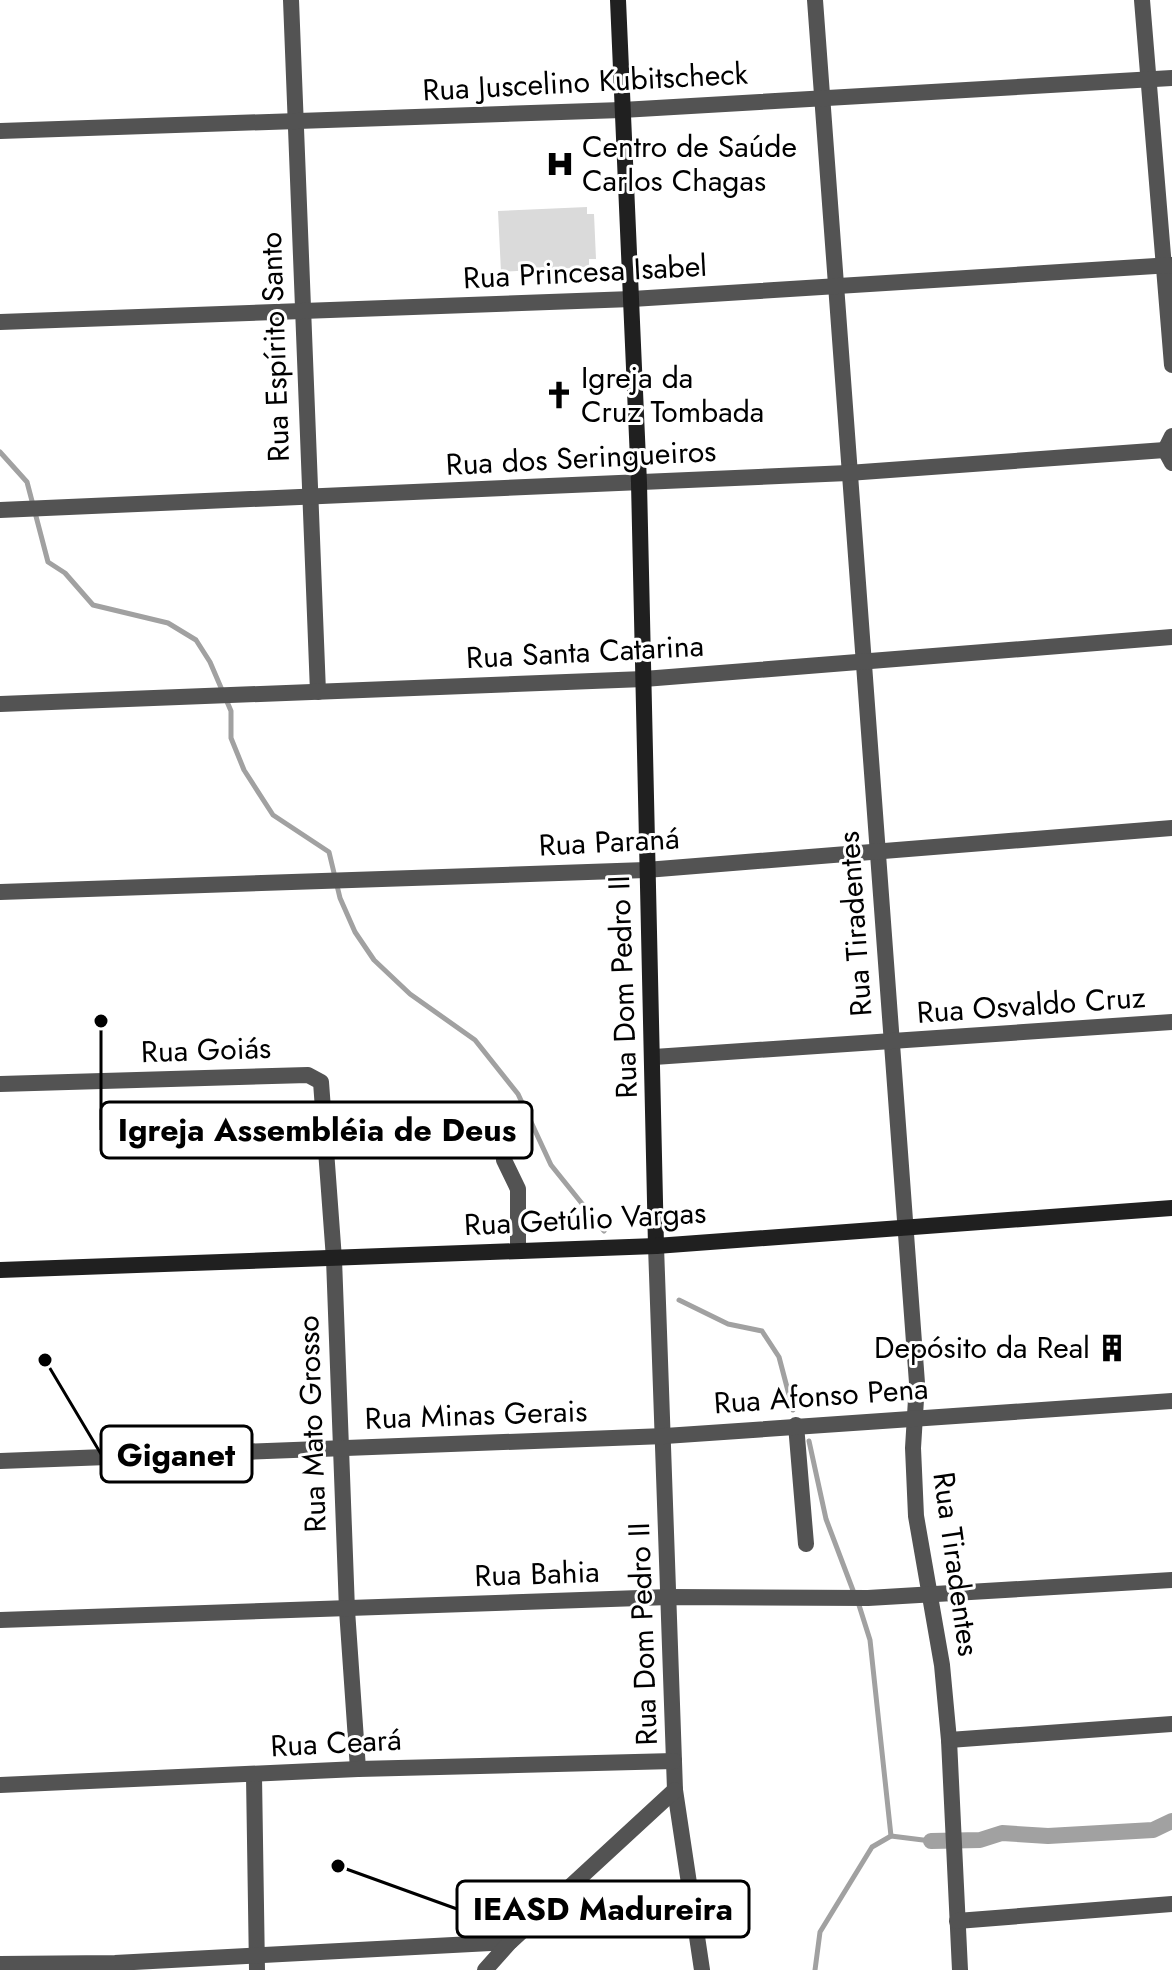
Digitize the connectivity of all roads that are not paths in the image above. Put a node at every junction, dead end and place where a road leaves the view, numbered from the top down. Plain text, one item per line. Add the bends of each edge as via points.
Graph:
1 (291, 0) edge
2 (618, 0) edge
3 (815, 0) edge
4 (1142, 0) edge
5 (1172, 78) edge
6 (1149, 80) junction
7 (822, 99) junction
8 (622, 110) junction
9 (295, 123) junction
10 (0, 131) edge
11 (1168, 265) edge
12 (834, 287) junction
13 (632, 299) junction
14 (300, 312) junction
15 (0, 322) edge
16 (1172, 365) edge
17 (1170, 450) edge
18 (848, 473) junction
19 (639, 483) junction
20 (308, 499) junction
21 (0, 510) edge
22 (1172, 637) edge
23 (861, 664) junction
24 (644, 679) junction
25 (318, 692) junction
26 (0, 704) edge
27 (1172, 828) edge
28 (878, 853) junction
29 (646, 870) junction
30 (0, 892) edge
31 (1172, 1022) edge
32 (892, 1043) junction
33 (654, 1057) junction
34 (317, 1078) joint
35 (0, 1084) edge
36 (504, 1160) dead end
37 (1172, 1208) edge
38 (905, 1225) junction
39 (656, 1246) junction
40 (518, 1251) junction
41 (334, 1259) junction
42 (0, 1270) edge
43 (1172, 1401) edge
44 (915, 1416) junction
45 (796, 1425) junction
46 (665, 1436) junction
47 (341, 1448) junction
48 (0, 1461) edge
49 (806, 1544) dead end
50 (1172, 1580) edge
51 (929, 1594) junction
52 (669, 1597) junction
53 (347, 1610) junction
54 (0, 1620) edge
55 (1172, 1724) edge
56 (949, 1740) junction
57 (674, 1761) junction
58 (358, 1769) junction
59 (254, 1776) junction
60 (0, 1785) edge
61 (675, 1790) junction
62 (1172, 1904) edge
63 (957, 1921) junction
64 (510, 1942) junction
65 (257, 1962) edge
66 (0, 1964) edge
67 (115, 1966) edge
68 (485, 1970) edge
69 (702, 1970) edge
70 (960, 1970) edge

1 - 9 street, Rua Espírito Santo
2 - 8 street, Rua Dom Pedro II
3 - 7 street, Rua Tiradentes
4 - 6 street
5 - 6 street, Rua Juscelino Kubitscheck
6 - 7 street, Rua Juscelino Kubitscheck
6 - 11 street
7 - 8 street, Rua Juscelino Kubitscheck
7 - 12 street, Rua Tiradentes
8 - 9 street, Rua Juscelino Kubitscheck
8 - 13 street, Rua Dom Pedro II
9 - 10 street, Rua Juscelino Kubitscheck
9 - 14 street, Rua Espírito Santo
11 - 12 street, Rua Princesa Isabel
11 - 16 street
12 - 13 street, Rua Princesa Isabel
12 - 18 street, Rua Tiradentes
13 - 14 street, Rua Princesa Isabel
13 - 19 street, Rua Dom Pedro II
14 - 15 street, Rua Princesa Isabel
14 - 20 street, Rua Espírito Santo
17 - 18 street, Rua dos Seringueiros
18 - 19 street, Rua dos Seringueiros
18 - 23 street, Rua Tiradentes
19 - 20 street, Rua dos Seringueiros
19 - 24 street, Rua Dom Pedro II
20 - 21 street, Rua dos Seringueiros
20 - 25 street, Rua Espírito Santo
22 - 23 street, Rua Santa Catarina
23 - 24 street, Rua Santa Catarina
23 - 28 street, Rua Tiradentes
24 - 25 street, Rua Santa Catarina
24 - 29 street, Rua Dom Pedro II
25 - 26 street, Rua Santa Catarina
27 - 28 street, Rua Paraná
28 - 29 street, Rua Paraná
28 - 32 street, Rua Tiradentes
29 - 30 street, Rua Paraná
29 - 33 street, Rua Dom Pedro II
31 - 32 street, Rua Osvaldo Cruz
32 - 33 street, Rua Osvaldo Cruz
32 - 38 street, Rua Tiradentes
33 - 39 street, Rua Dom Pedro II
34 - 35 street, Rua Goiás
34 - 41 street, Rua Mato Grosso via 324,1089
36 - 40 street via 518,1189
37 - 38 street, Rua Getúlio Vargas
38 - 39 street, Rua Getúlio Vargas
38 - 44 street, Rua Tiradentes
39 - 40 street, Rua Getúlio Vargas
39 - 46 street, Rua Dom Pedro II
40 - 41 street, Rua Getúlio Vargas
41 - 42 street, Rua Getúlio Vargas
41 - 47 street, Rua Mato Grosso
43 - 44 street, Rua Afonso Pena
44 - 45 street, Rua Afonso Pena
44 - 51 street, Rua Tiradentes via 916,1516
45 - 46 street, Rua Afonso Pena
45 - 49 street
46 - 47 street, Rua Minas Gerais
46 - 52 street, Rua Dom Pedro II
47 - 48 street, Rua Minas Gerais
47 - 53 street, Rua Mato Grosso
50 - 51 street, Rua Bahia
51 - 52 street, Rua Bahia via 849,1599
51 - 56 street, Rua Tiradentes
52 - 53 street, Rua Bahia
52 - 57 street, Rua Dom Pedro II
53 - 54 street, Rua Bahia
53 - 58 street, Rua Mato Grosso
55 - 56 street
56 - 63 street, Rua Tiradentes
57 - 58 street, Rua Ceará
57 - 61 street, Rua Dom Pedro II
58 - 59 street, Rua Ceará
59 - 60 street, Rua Ceará
59 - 65 street
61 - 64 street
61 - 69 street, Rua Dom Pedro II
62 - 63 street
63 - 70 street, Rua Tiradentes
64 - 65 street
64 - 68 street
65 - 67 street
66 - 67 street

